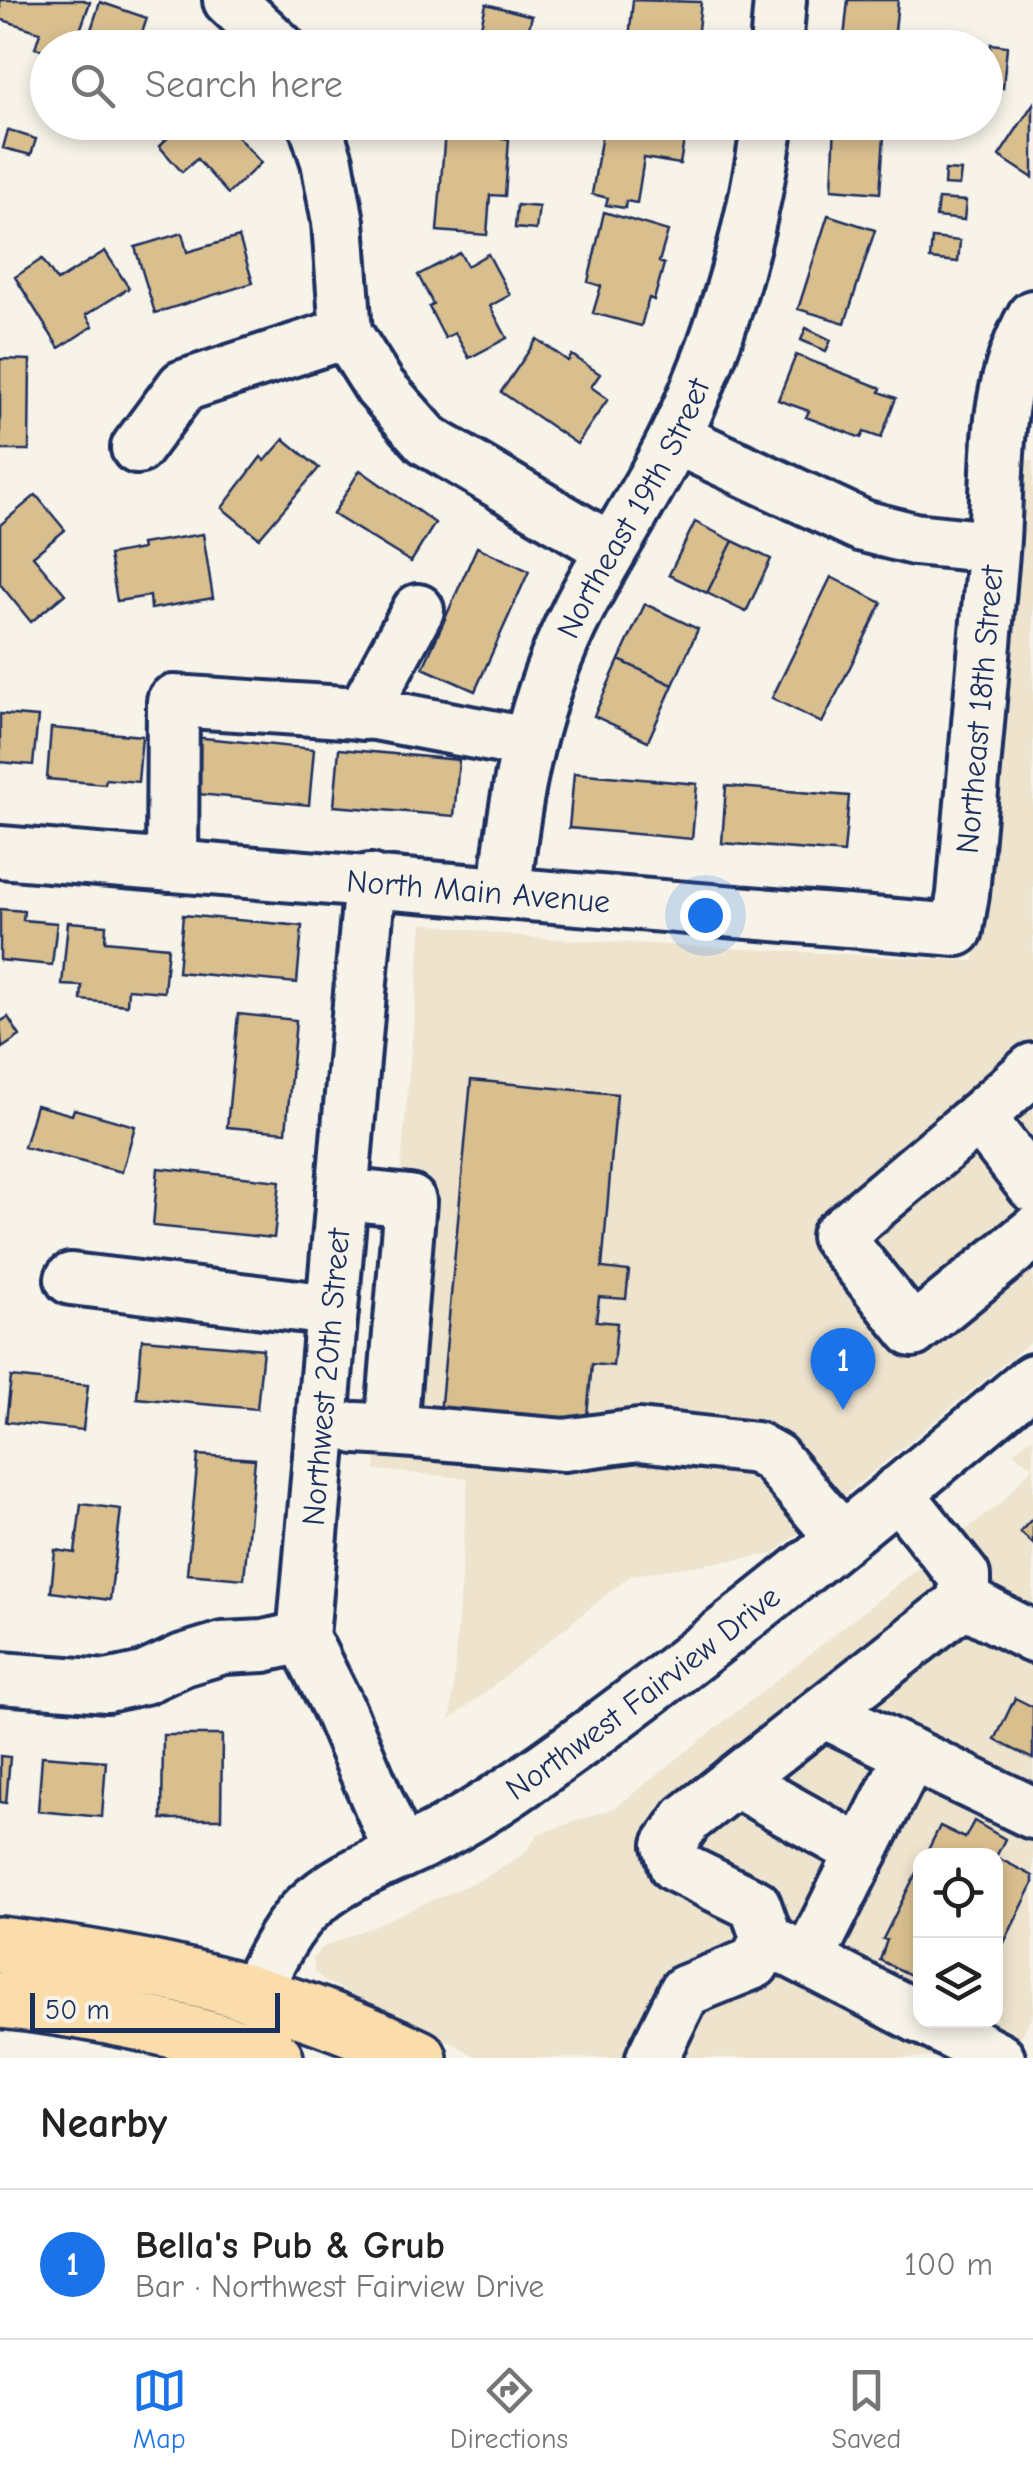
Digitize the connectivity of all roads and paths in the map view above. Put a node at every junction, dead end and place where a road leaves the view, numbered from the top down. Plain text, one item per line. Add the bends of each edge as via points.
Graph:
1 (228, 0) edge
2 (780, 0) edge
3 (263, 30) edge
4 (778, 30) edge
5 (320, 140) edge
6 (765, 140) edge
7 (1033, 316) edge
8 (346, 333) junction
9 (674, 438) junction
10 (137, 448) dead end
11 (993, 547) junction
12 (611, 549) junction
13 (418, 610) dead end
14 (362, 714) junction
15 (528, 743) junction
16 (0, 852) edge
17 (172, 866) junction
18 (370, 880) junction
19 (505, 893) junction
20 (957, 930) joint
21 (1033, 1069) edge
22 (978, 1117) junction
23 (1033, 1186) edge
24 (342, 1194) junction
25 (1033, 1233) edge
26 (71, 1278) dead end
27 (332, 1310) junction
28 (1023, 1405) edge
29 (321, 1426) junction
30 (391, 1430) junction
31 (896, 1492) junction
32 (841, 1537) junction
33 (964, 1601) junction
34 (1033, 1637) edge
35 (302, 1638) junction
36 (0, 1678) edge
37 (823, 1712) junction
38 (911, 1754) junction
39 (735, 1781) junction
40 (1033, 1812) edge
41 (862, 1852) junction
42 (400, 1853) junction
43 (0, 1945) edge
44 (787, 1949) junction
45 (0, 1973) edge
46 (254, 1992) junction
47 (0, 2000) edge
48 (913, 2014) edge
49 (941, 2028) edge
50 (276, 2058) edge
51 (356, 2058) edge
52 (419, 2058) edge
53 (652, 2058) edge
54 (999, 2058) edge

1 - 3 street
2 - 4 street
5 - 8 street via 338,222
6 - 9 street, Northeast 19th Street via 723,316
7 - 11 street, Northeast 18th Street via 1000,406
8 - 10 street via 183,386
8 - 12 street via 380,387 427,440
9 - 11 street via 864,526
9 - 12 street, Northeast 19th Street
11 - 20 street, Northeast 18th Street
12 - 15 street, Northeast 19th Street via 550,673
13 - 14 street
14 - 15 street
14 - 17 street via 173,701
15 - 19 street, Northeast 19th Street
16 - 17 street, North Main Avenue
17 - 18 street, North Main Avenue
18 - 19 street, North Main Avenue
18 - 24 street, Northwest 20th Street
19 - 20 street, North Main Avenue
21 - 22 street
22 - 23 street
22 - 25 street via 836,1236 914,1330
24 - 27 street, Northwest 20th Street
24 - 30 street via 410,1202
26 - 27 street
27 - 29 street, Northwest 20th Street
28 - 31 street, Northwest Fairview Drive
29 - 30 street
29 - 35 street, Northwest 20th Street
30 - 32 street via 564,1445 639,1435 756,1448 774,1458
31 - 32 street, Northwest Fairview Drive
31 - 33 street via 964,1576
32 - 42 street, Northwest Fairview Drive via 527,1780
33 - 34 street
33 - 37 street
35 - 36 street via 223,1648 108,1686
35 - 42 street
37 - 38 street
37 - 39 street
38 - 40 street
38 - 41 street
39 - 41 street
39 - 44 street via 687,1819 668,1845 675,1866 754,1905
41 - 44 street
42 - 46 street, Northwest Fairview Drive via 343,1880 304,1911
43 - 46 main road via 93,1956
44 - 48 street
44 - 53 street via 685,1991
45 - 46 main road via 210,2010 241,2005
46 - 52 main road
47 - 50 main road via 129,2018
49 - 54 street
50 - 51 main road via 296,2041 318,2042

